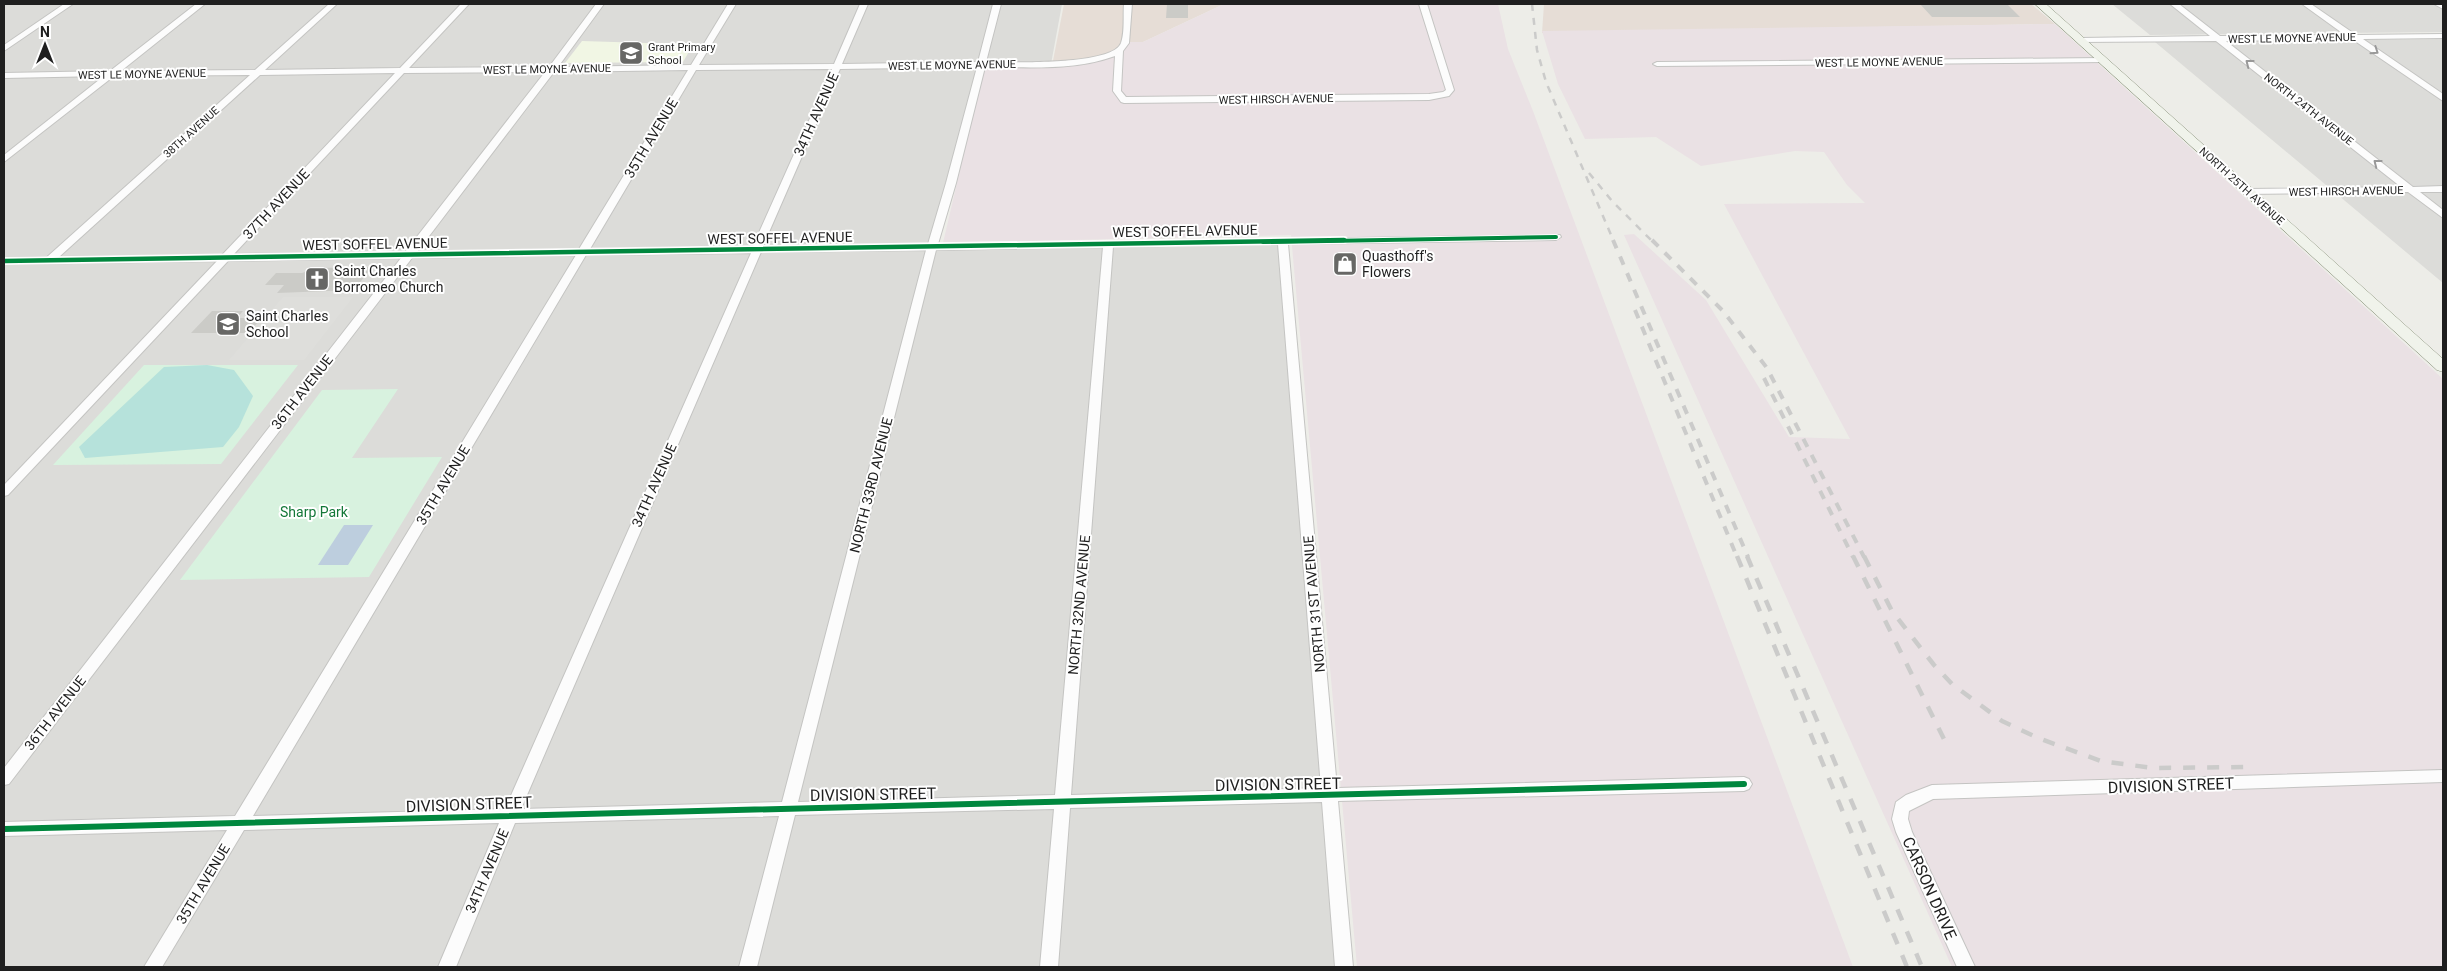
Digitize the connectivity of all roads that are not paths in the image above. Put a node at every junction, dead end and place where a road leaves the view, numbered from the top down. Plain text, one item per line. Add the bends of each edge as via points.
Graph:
1 (69, 4) edge
2 (201, 4) edge
3 (333, 4) edge
4 (465, 4) edge
5 (600, 4) edge
6 (732, 4) edge
7 (864, 4) edge
8 (997, 4) edge
9 (1128, 4) edge
10 (1423, 4) edge
11 (2041, 4) edge
12 (2174, 4) edge
13 (2306, 4) edge
14 (2438, 4) edge
15 (2443, 7) edge
16 (2443, 36) edge
17 (2355, 37) junction
18 (2218, 39) junction
19 (2081, 40) junction
20 (4, 49) edge
21 (1119, 51) junction
22 (2102, 60) junction
23 (981, 64) junction
24 (1656, 64) dead end
25 (836, 66) junction
26 (694, 68) junction
27 (552, 69) junction
28 (402, 71) junction
29 (257, 72) junction
30 (112, 74) junction
31 (4, 75) edge
32 (2443, 98) edge
33 (4, 159) edge
34 (2443, 189) edge
35 (2411, 190) junction
36 (2249, 192) junction
37 (2443, 215) edge
38 (1556, 237) dead end
39 (1283, 241) junction
40 (1108, 243) junction
41 (932, 246) junction
42 (757, 249) junction
43 (583, 252) junction
44 (407, 255) junction
45 (225, 258) junction
46 (4, 261) edge
47 (49, 261) junction
48 (2443, 368) edge
49 (4, 492) edge
50 (2443, 776) edge
51 (4, 779) edge
52 (1744, 784) dead end
53 (1330, 795) junction
54 (1063, 802) junction
55 (1902, 807) joint
56 (789, 808) junction
57 (510, 816) junction
58 (240, 823) junction
59 (4, 829) edge
60 (153, 967) edge
61 (447, 967) edge
62 (748, 967) edge
63 (1049, 967) edge
64 (1344, 967) edge
65 (1966, 967) edge

1 - 20 street
2 - 30 street
3 - 29 street, 38TH AVENUE
4 - 28 street, 37TH AVENUE
5 - 27 street, 36TH AVENUE
6 - 26 street, 35TH AVENUE
7 - 25 street, 34TH AVENUE
8 - 23 street, NORTH 33RD AVENUE
9 - 21 street via 1124,43
10 - 21 street, WEST HIRSCH AVENUE via 1450,90 1446,94 1429,97 1124,100 1117,91
11 - 19 main road, NORTH 25TH AVENUE
12 - 18 street, NORTH 24TH AVENUE
13 - 17 street
14 - 15 street
16 - 17 street, WEST LE MOYNE AVENUE
17 - 18 street, WEST LE MOYNE AVENUE
17 -> 32 street
18 - 19 street, WEST LE MOYNE AVENUE
35 -> 18 street, NORTH 24TH AVENUE
19 - 22 main road, NORTH 25TH AVENUE
21 - 23 street, WEST LE MOYNE AVENUE via 1084,63
22 - 24 street, WEST LE MOYNE AVENUE
22 - 36 main road, NORTH 25TH AVENUE
23 - 25 street, WEST LE MOYNE AVENUE
23 - 41 street, NORTH 33RD AVENUE
25 - 26 street, WEST LE MOYNE AVENUE
25 - 42 street, 34TH AVENUE
26 - 27 street, WEST LE MOYNE AVENUE
26 - 43 street, 35TH AVENUE
27 - 28 street, WEST LE MOYNE AVENUE
27 - 44 street, 36TH AVENUE
28 - 29 street, WEST LE MOYNE AVENUE
28 - 45 street, 37TH AVENUE
29 - 30 street, WEST LE MOYNE AVENUE
29 - 47 street, 38TH AVENUE
30 - 31 street, WEST LE MOYNE AVENUE
30 - 33 street
34 - 35 street, WEST HIRSCH AVENUE
35 - 36 street, WEST HIRSCH AVENUE
35 - 37 street, NORTH 24TH AVENUE
36 - 48 main road, NORTH 25TH AVENUE
38 - 39 street, WEST SOFFEL AVENUE
39 - 40 street, WEST SOFFEL AVENUE
39 - 53 street, NORTH 31ST AVENUE
40 - 41 street, WEST SOFFEL AVENUE
40 - 54 street, NORTH 32ND AVENUE
41 - 42 street, WEST SOFFEL AVENUE
41 - 56 street, NORTH 33RD AVENUE
42 - 43 street, WEST SOFFEL AVENUE
42 - 57 street, 34TH AVENUE
43 - 44 street, WEST SOFFEL AVENUE
43 - 58 street, 35TH AVENUE
44 - 45 street, WEST SOFFEL AVENUE
44 - 51 street, 36TH AVENUE
45 - 47 street, WEST SOFFEL AVENUE
45 - 49 street, 37TH AVENUE
46 - 47 street, WEST SOFFEL AVENUE
50 - 55 street, DIVISION STREET via 1932,792
52 - 53 street, DIVISION STREET
53 - 54 street, DIVISION STREET
53 - 64 street, NORTH 31ST AVENUE
54 - 56 street, DIVISION STREET
54 - 63 street, NORTH 32ND AVENUE
55 - 65 street, CARSON DRIVE via 1900,819 1904,832
56 - 57 street, DIVISION STREET
56 - 62 street, NORTH 33RD AVENUE
57 - 58 street, DIVISION STREET
57 - 61 street, 34TH AVENUE
58 - 59 street, DIVISION STREET
58 - 60 street, 35TH AVENUE

